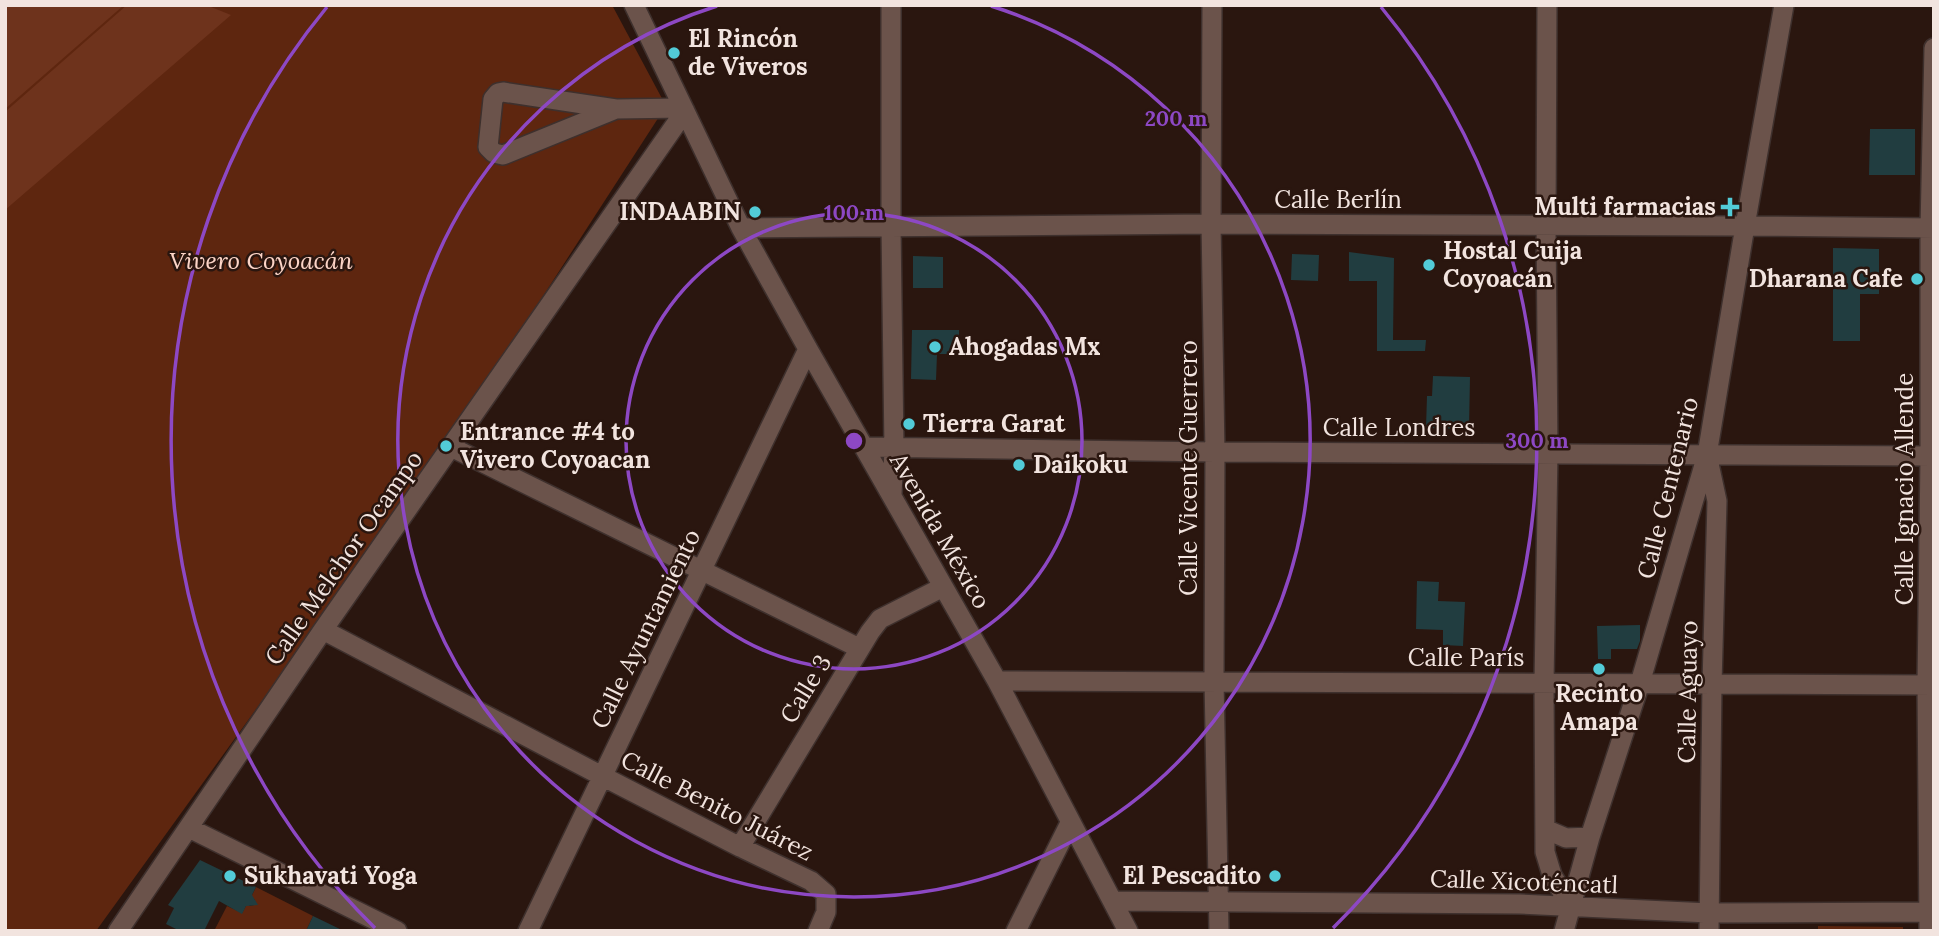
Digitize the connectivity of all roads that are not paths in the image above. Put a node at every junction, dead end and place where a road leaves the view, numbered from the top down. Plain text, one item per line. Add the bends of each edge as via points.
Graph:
1 (634, 5) edge
2 (891, 5) edge
3 (1212, 5) edge
4 (1547, 5) edge
5 (1784, 5) edge
6 (1934, 48) edge
7 (617, 109) junction
8 (684, 110) junction
9 (1211, 224) junction
10 (1546, 225) junction
11 (1745, 226) junction
12 (891, 227) junction
13 (741, 228) junction
14 (1932, 229) edge
15 (808, 349) junction
16 (451, 447) junction
17 (865, 447) junction
18 (894, 449) junction
19 (1215, 452) junction
20 (1548, 453) junction
21 (1707, 455) junction
22 (1932, 456) edge
23 (892, 496) junction
24 (703, 570) junction
25 (943, 587) junction
26 (323, 631) junction
27 (859, 648) junction
28 (997, 681) junction
29 (1214, 681) junction
30 (1544, 682) junction
31 (1640, 683) junction
32 (1712, 684) junction
33 (1930, 685) edge
34 (602, 776) junction
35 (1070, 822) junction
36 (189, 828) junction
37 (1545, 829) junction
38 (1590, 837) junction
39 (740, 847) junction
40 (1113, 901) junction
41 (1218, 902) junction
42 (1571, 906) junction
43 (1930, 919) edge
44 (1709, 922) edge
45 (118, 931) edge
46 (397, 931) edge
47 (528, 931) edge
48 (818, 931) edge
49 (1016, 931) edge
50 (1128, 931) edge
51 (1219, 931) edge
52 (1564, 931) edge

1 - 8 street, Avenida México
2 - 12 street
3 - 9 street, Calle Vicente Guerrero
4 - 10 street
5 - 11 street, Calle Centenario
6 - 14 street, Calle Ignacio Allende
7 - 7 street via 498,93 493,99 488,147 503,155
7 - 8 street
8 - 13 street, Avenida México
8 - 16 street, Calle Melchor Ocampo
9 - 10 street, Calle Berlín
9 - 12 street, Calle Berlín
9 - 19 street, Calle Vicente Guerrero
10 - 11 street, Calle Berlín
10 - 20 street
11 - 14 street, Calle Berlín
11 - 21 street, Calle Centenario
12 - 13 street, Calle Berlín
12 - 18 street
13 - 15 street, Avenida México
14 - 22 street, Calle Ignacio Allende
15 - 17 street, Avenida México
15 - 24 street, Calle Ayuntamiento
16 - 24 street
16 - 26 street, Calle Melchor Ocampo
17 - 18 street, Calle Londres
17 - 23 street, Avenida México
18 - 19 street, Calle Londres
18 - 23 street
19 - 20 street, Calle Londres
19 - 29 street, Calle Vicente Guerrero
20 - 21 street, Calle Londres
20 - 30 street
21 - 22 street, Calle Londres
21 - 31 street, Calle Centenario
21 - 32 street, Calle Aguayo via 1717,501
22 - 33 street, Calle Ignacio Allende
23 - 25 street, Avenida México
24 - 27 street
24 - 34 street, Calle Ayuntamiento
25 - 27 street, Calle 3 via 880,619
25 - 28 street, Avenida México
26 - 34 street, Calle Benito Juárez
26 - 36 street, Calle Melchor Ocampo
27 - 39 street, Calle 3
28 - 29 street, Calle París
28 - 35 street, Avenida México
29 - 30 street, Calle París
29 - 41 street, Calle Vicente Guerrero
30 - 31 street, Calle París
30 - 37 street
31 - 32 street, Calle París
31 - 38 street, Calle Centenario
32 - 33 street, Calle París
32 - 44 street, Calle Aguayo
33 - 43 street, Calle Ignacio Allende
34 - 39 street, Calle Benito Juárez
34 - 47 street, Calle Ayuntamiento
35 - 40 street, Avenida México
35 - 49 street
36 - 45 street, Calle Melchor Ocampo
36 - 46 street
37 - 38 street via 1566,838
37 - 42 street via 1552,875
38 - 42 street, Calle Centenario
39 - 48 street, Calle Benito Juárez via 811,881 826,894 826,912
40 - 41 street, Calle Xicoténcatl
40 - 50 street, Avenida México
41 - 42 street, Calle Xicoténcatl
41 - 51 street, Calle Vicente Guerrero
42 - 44 street, Calle Xicoténcatl
42 - 52 street, Calle Centenario
43 - 44 street, Calle Xicoténcatl

